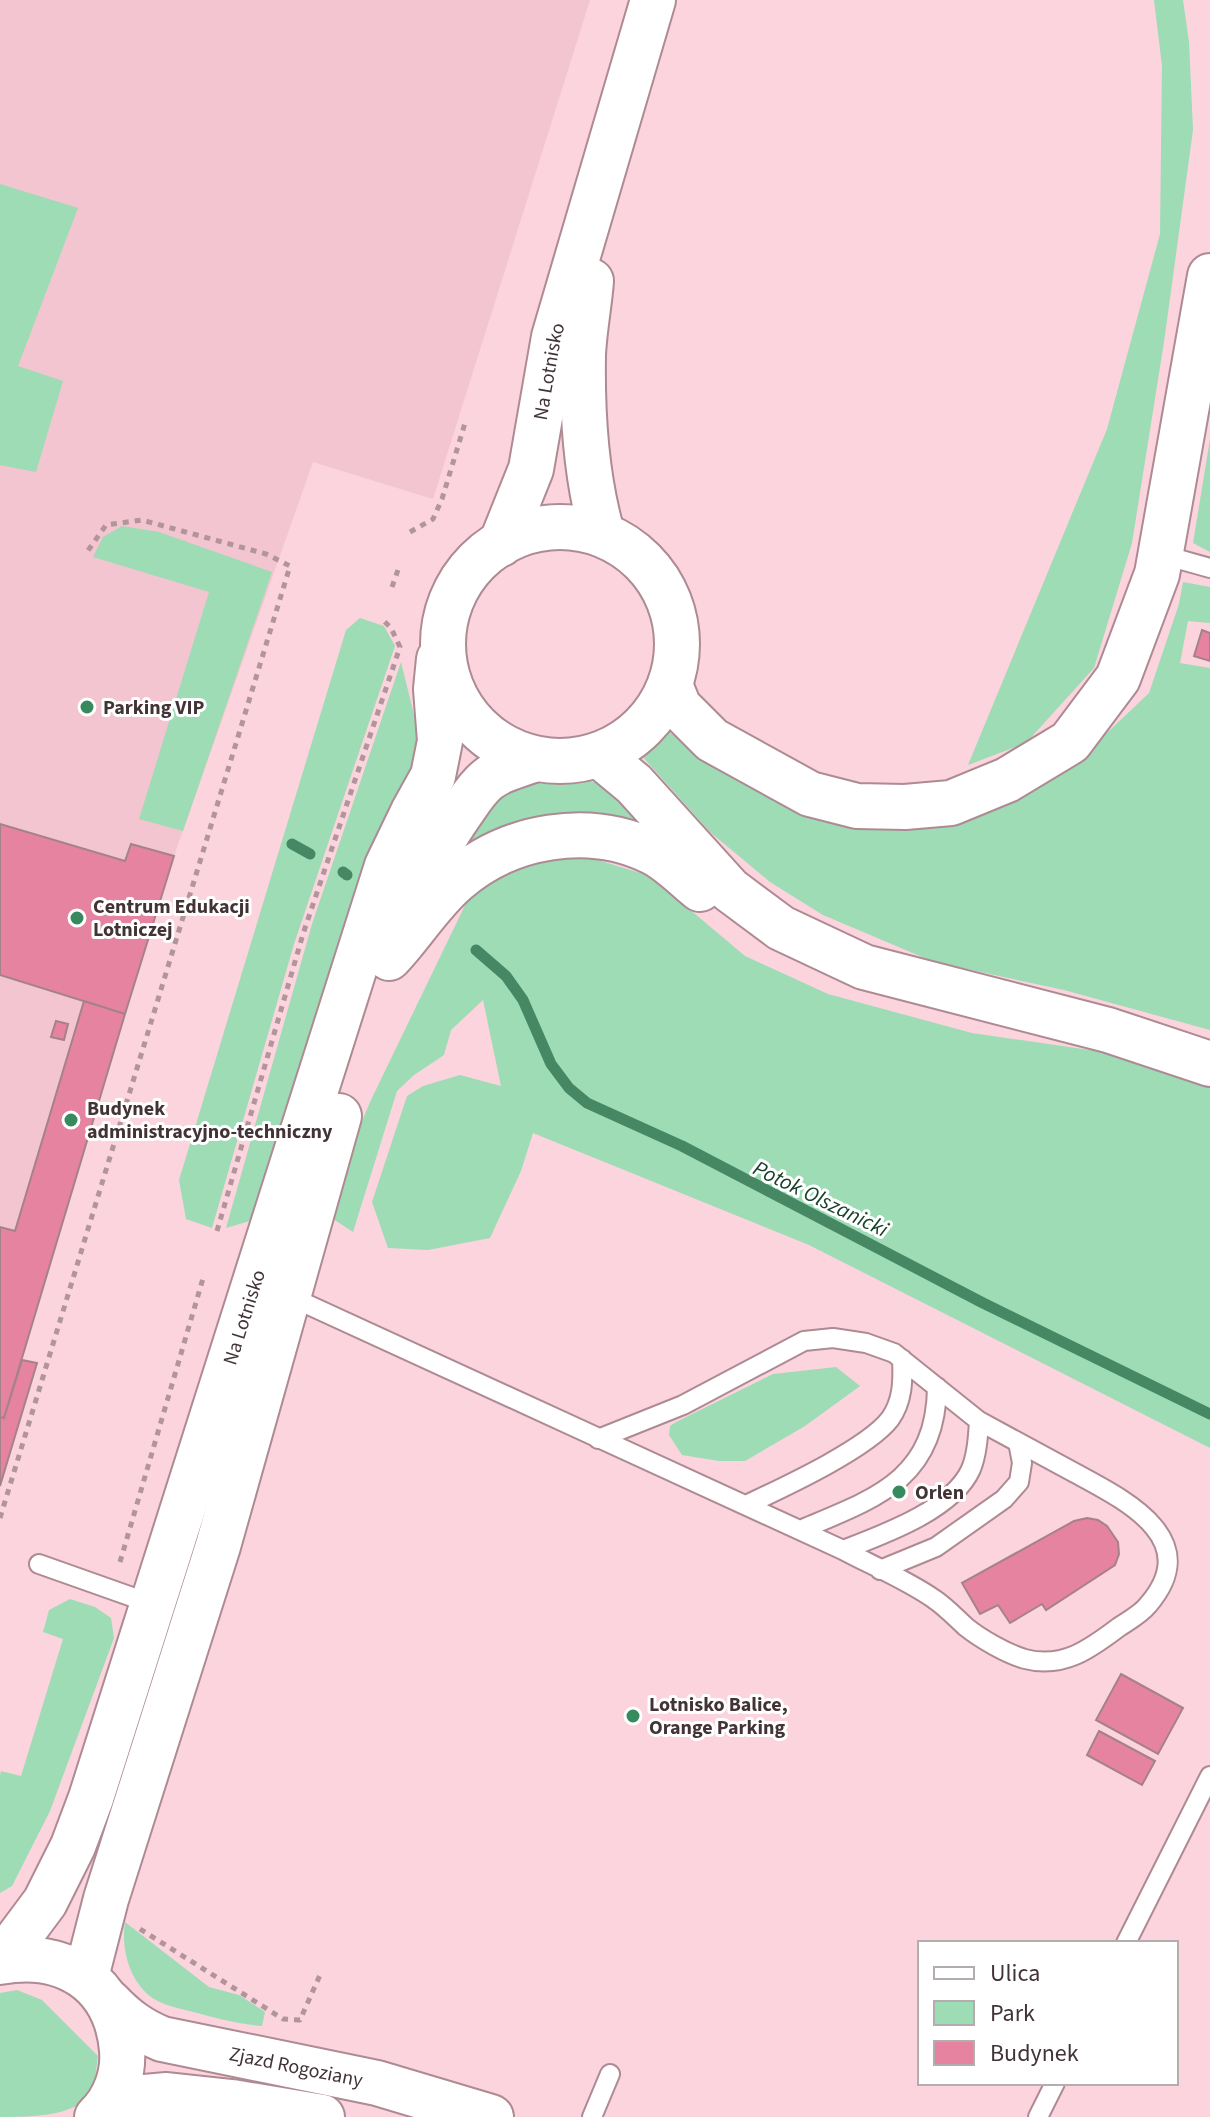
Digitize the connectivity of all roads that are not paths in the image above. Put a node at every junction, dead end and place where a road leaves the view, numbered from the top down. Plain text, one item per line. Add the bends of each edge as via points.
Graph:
1 (653, 0) edge
2 (596, 197) junction
3 (1210, 276) edge
4 (602, 533) junction
5 (501, 544) junction
6 (1160, 554) junction
7 (1210, 568) edge
8 (439, 659) junction
9 (670, 685) junction
10 (599, 755) junction
11 (533, 760) junction
12 (769, 919) junction
13 (389, 958) junction
14 (1210, 1064) edge
15 (289, 1296) junction
16 (902, 1359) junction
17 (937, 1387) junction
18 (979, 1421) junction
19 (598, 1439) junction
20 (1018, 1442) junction
21 (746, 1505) junction
22 (800, 1530) junction
23 (843, 1550) junction
24 (39, 1564) dead end
25 (880, 1570) junction
26 (155, 1605) junction
27 (1210, 1776) edge
28 (1127, 1941) edge
29 (0, 1962) edge
30 (97, 1989) junction
31 (610, 2074) dead end
32 (1054, 2085) edge
33 (104, 2109) edge
34 (316, 2116) edge
35 (491, 2117) edge
36 (592, 2117) edge
37 (1038, 2117) edge

1 - 2 main road, Na Lotnisko
2 - 4 main road, Na Lotnisko via 583,383 590,475
2 - 5 main road, Na Lotnisko via 554,337 531,469
3 - 6 main road
4 - 5 main road via 544,531
4 - 9 main road via 649,562 664,588 678,637
5 - 8 main road via 469,569 456,588 440,630
6 - 7 lane
6 - 9 main road via 1118,678 1070,742 1007,780 951,803 857,806 810,794 712,740 679,707
8 - 11 main road via 461,707 506,748
8 - 26 main road, Na Lotnisko via 440,741 433,776 387,866
9 - 10 main road via 645,725
10 - 11 main road via 576,761
10 - 12 main road via 634,784 730,890
11 - 13 main road, Na Lotnisko via 501,771 475,793 419,881
12 - 13 main road via 713,900 655,853 626,841 585,835 546,838 511,847 458,879
12 - 14 main road via 864,967 1108,1030
13 - 15 main road, Na Lotnisko
15 - 19 lane
15 - 30 main road, Na Lotnisko via 218,1546 106,1899
16 - 17 lane
16 - 19 lane via 866,1343 804,1341 683,1405
16 - 21 lane via 900,1401 874,1434
17 - 18 lane
17 - 22 lane via 931,1435 898,1482
18 - 20 lane
18 - 23 lane via 971,1470 953,1495 890,1532
19 - 21 lane
20 - 25 lane via 1019,1482 1004,1499 936,1547
20 - 25 lane via 1115,1495 1158,1530 1167,1548 1166,1570 1147,1607 1091,1648 1050,1662 998,1646 934,1599
21 - 22 lane
22 - 23 lane
23 - 25 lane
24 - 26 lane
26 - 29 main road, Na Lotnisko via 73,1846 45,1902
27 - 28 lane
29 - 30 main road, Zjazd Rogoziany via 27,1957 53,1961
30 - 33 main road via 121,2030 123,2060
30 - 35 main road, Zjazd Rogoziany via 126,2020 162,2039 377,2083
31 - 36 lane
32 - 37 lane
33 - 34 main road via 167,2095

